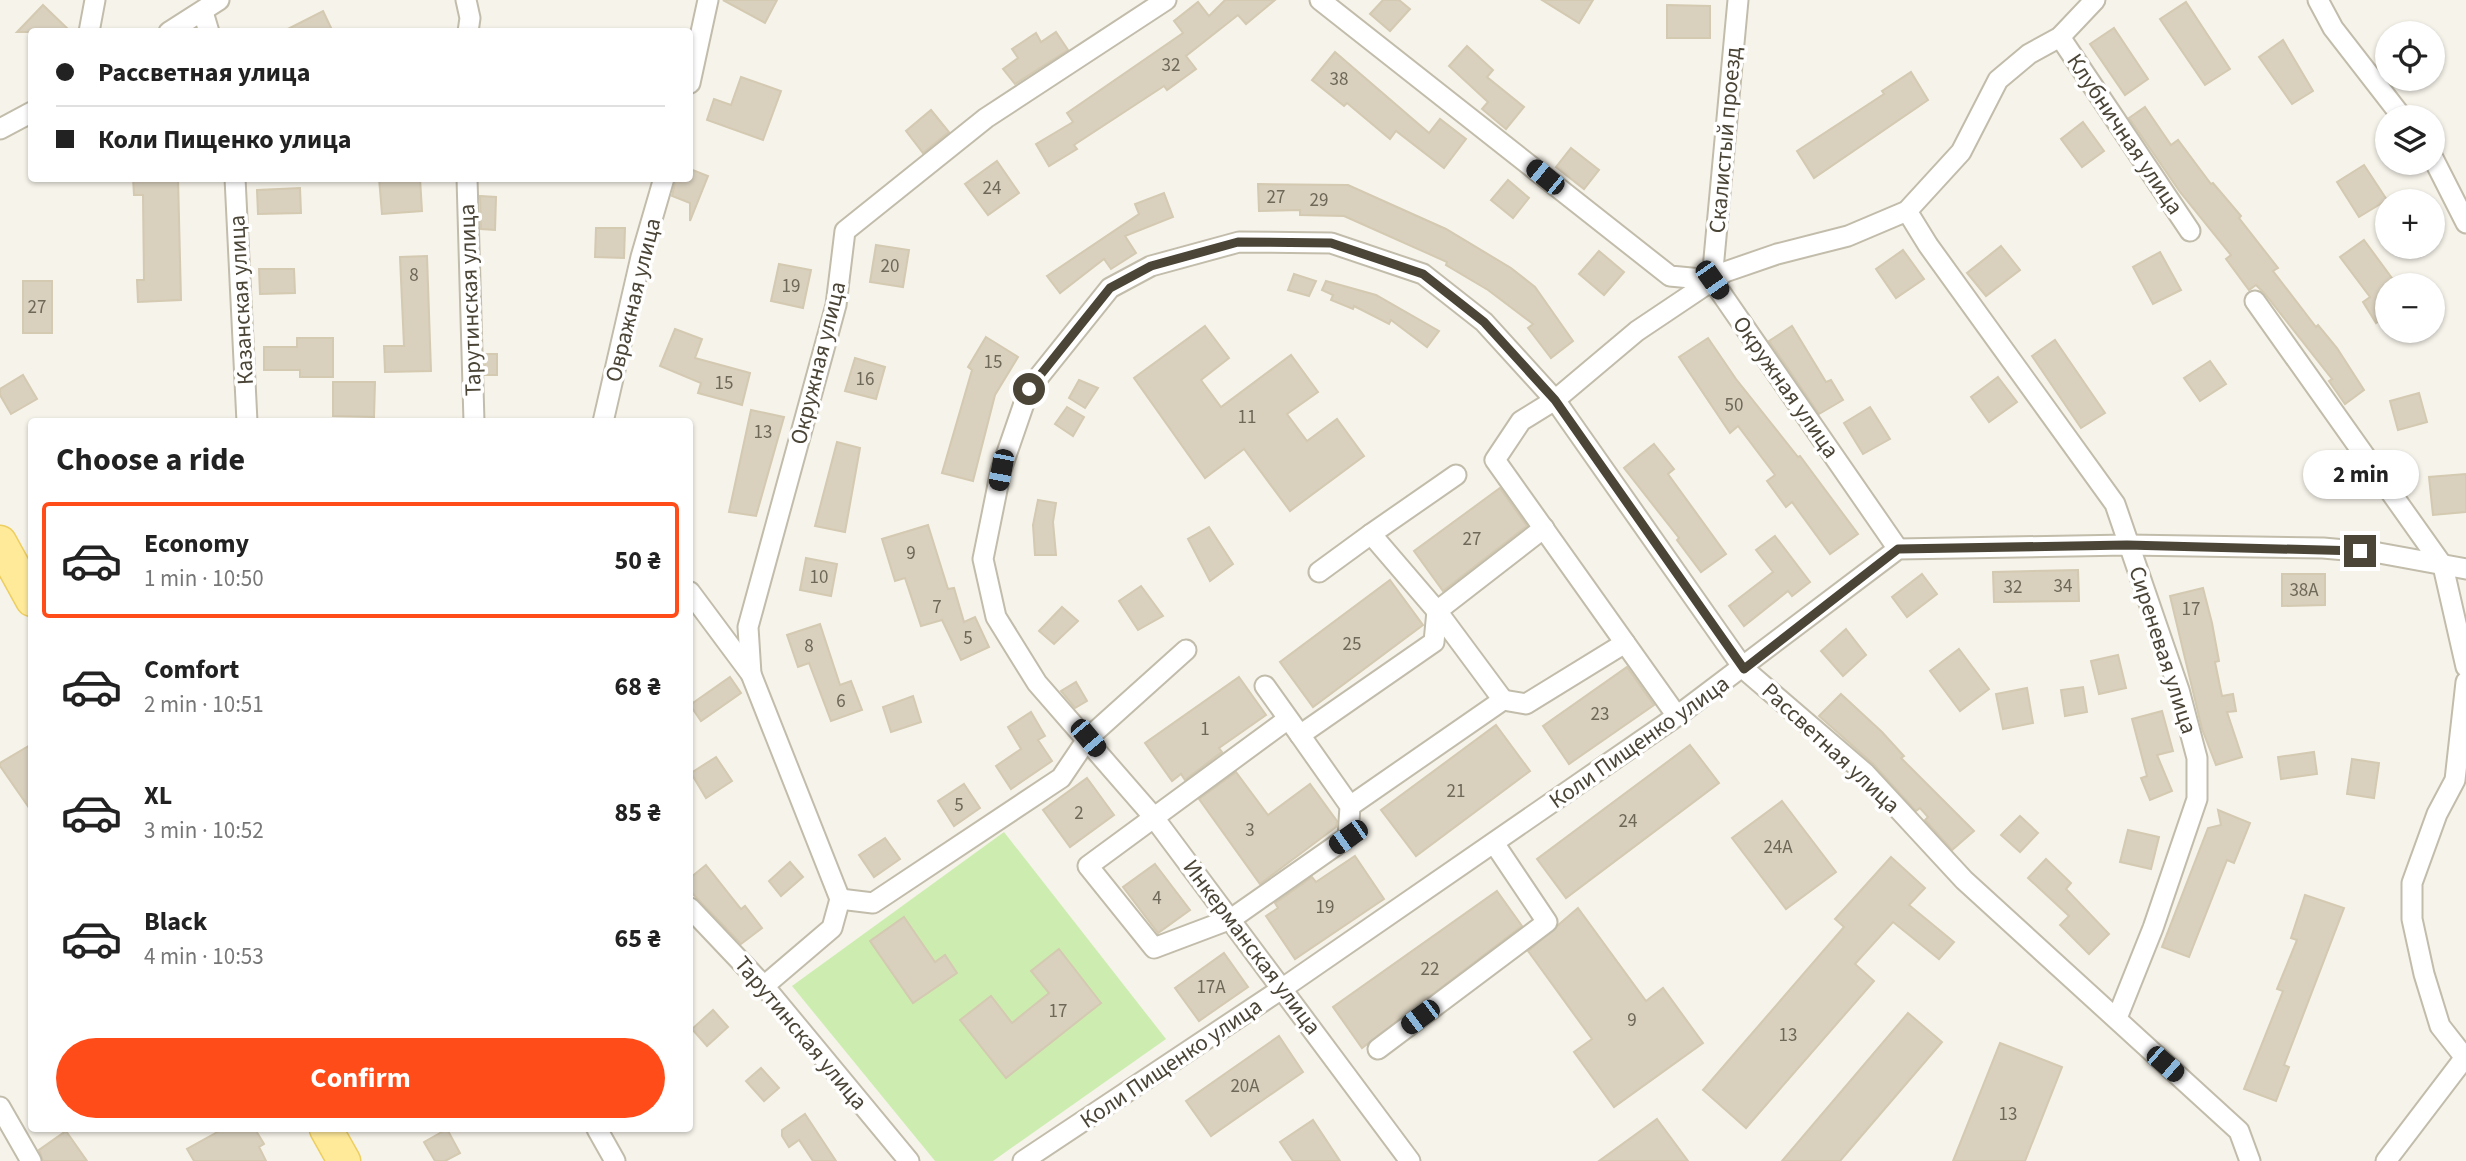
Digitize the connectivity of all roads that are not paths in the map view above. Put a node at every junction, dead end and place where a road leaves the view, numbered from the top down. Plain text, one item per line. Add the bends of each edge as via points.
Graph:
1 (95, 0) edge
2 (219, 0) edge
3 (466, 0) edge
4 (708, 0) edge
5 (1166, 0) edge
6 (1320, 0) edge
7 (1738, 0) edge
8 (2095, 0) edge
9 (2318, 0) edge
10 (203, 12) junction
11 (90, 28) edge
12 (176, 28) edge
13 (208, 28) edge
14 (469, 28) edge
15 (2060, 37) junction
16 (693, 68) edge
17 (2393, 105) edge
18 (28, 114) edge
19 (0, 129) edge
20 (2442, 175) edge
21 (235, 182) edge
22 (467, 182) edge
23 (663, 182) edge
24 (1907, 211) junction
25 (2466, 223) edge
26 (2190, 231) dead end
27 (1712, 280) junction
28 (2255, 302) dead end
29 (1555, 400) junction
30 (247, 418) edge
31 (474, 418) edge
32 (604, 418) edge
33 (1456, 475) dead end
34 (1544, 528) junction
35 (1371, 534) junction
36 (0, 542) edge
37 (2127, 545) junction
38 (1898, 549) junction
39 (2443, 566) junction
40 (2466, 569) edge
41 (1319, 572) dead end
42 (28, 593) edge
43 (693, 596) edge
44 (1437, 611) junction
45 (1625, 643) junction
46 (1186, 650) dead end
47 (2466, 667) edge
48 (1744, 669) junction
49 (751, 674) junction
50 (2466, 682) edge
51 (1265, 686) dead end
52 (1503, 700) junction
53 (1677, 716) junction
54 (1288, 719) junction
55 (1300, 735) junction
56 (1088, 738) junction
57 (1350, 806) junction
58 (1152, 816) junction
59 (1494, 843) junction
60 (840, 899) junction
61 (693, 911) edge
62 (1231, 919) junction
63 (764, 985) junction
64 (1283, 988) junction
65 (2117, 1018) junction
66 (1378, 1049) dead end
67 (2465, 1058) edge
68 (0, 1107) edge
69 (328, 1132) edge
70 (599, 1132) edge
71 (31, 1161) edge
72 (344, 1161) edge
73 (615, 1161) edge
74 (909, 1161) edge
75 (1023, 1161) edge
76 (1410, 1161) edge
77 (2250, 1161) edge
78 (2386, 1161) edge

1 - 11 street
2 - 10 street
3 - 14 street
4 - 16 street
5 - 49 street, Окружная улица via 986,118 845,231 836,305 748,627
6 - 27 street via 1670,276
7 - 27 street, Скалистый проезд
8 - 15 street
9 - 17 street via 2333,28
10 - 12 street
10 - 13 street
15 - 24 street via 2029,54 1998,80 1961,152
15 - 26 street, Клубничная улица
18 - 19 street
20 - 25 street
21 - 30 street, Казанская улица
22 - 31 street, Тарутинская улица
23 - 32 street, Овражная улица
24 - 27 street via 1848,236 1777,254
24 - 37 street, Сиреневая улица via 2115,504
27 - 29 street via 1637,331
27 - 38 street, Окружная улица
28 - 39 street
29 - 34 street via 1521,421 1495,460
29 - 48 street, Рассветная улица
29 - 56 street, Рассветная улица via 1484,322 1423,274 1331,243 1238,242 1151,266 1110,288 1029,389 1001,470 983,559 996,617 1037,683
33 - 35 street
34 - 44 street
34 - 45 street
35 - 41 street
35 - 44 street
36 - 42 main road
37 - 38 street
37 - 39 street via 2323,548 2379,552
37 - 65 street, Сиреневая улица via 2179,690 2197,758 2197,799
38 - 48 street, Коли Пищенко улица
39 - 40 street
39 - 47 street
43 - 49 street
44 - 52 street
44 - 55 street via 1434,642
45 - 52 street via 1526,704
45 - 53 street
46 - 56 street
48 - 53 street, Коли Пищенко улица
48 - 65 street, Рассветная улица via 1865,773 1964,880
49 - 60 street
50 - 67 street via 2455,780 2437,814 2412,883 2412,919 2424,974 2440,1026
51 - 54 street
52 - 57 street
53 - 59 street, Коли Пищенко улица
54 - 55 street
54 - 58 street
55 - 57 street
56 - 58 street, Инкерманская улица
56 - 60 street via 1061,778 873,903
57 - 62 street via 1348,837
58 - 62 street, Инкерманская улица
58 - 62 street via 1088,866 1154,948
59 - 64 street, Коли Пищенко улица
59 - 66 street via 1547,922
60 - 63 street via 832,928
61 - 63 street, Тарутинская улица
62 - 64 street, Инкерманская улица
63 - 74 street, Тарутинская улица
64 - 75 street, Коли Пищенко улица
64 - 76 street, Инкерманская улица
65 - 77 street, Рассветная улица via 2239,1131
67 - 78 street
68 - 71 street
69 - 72 main road
70 - 73 street

